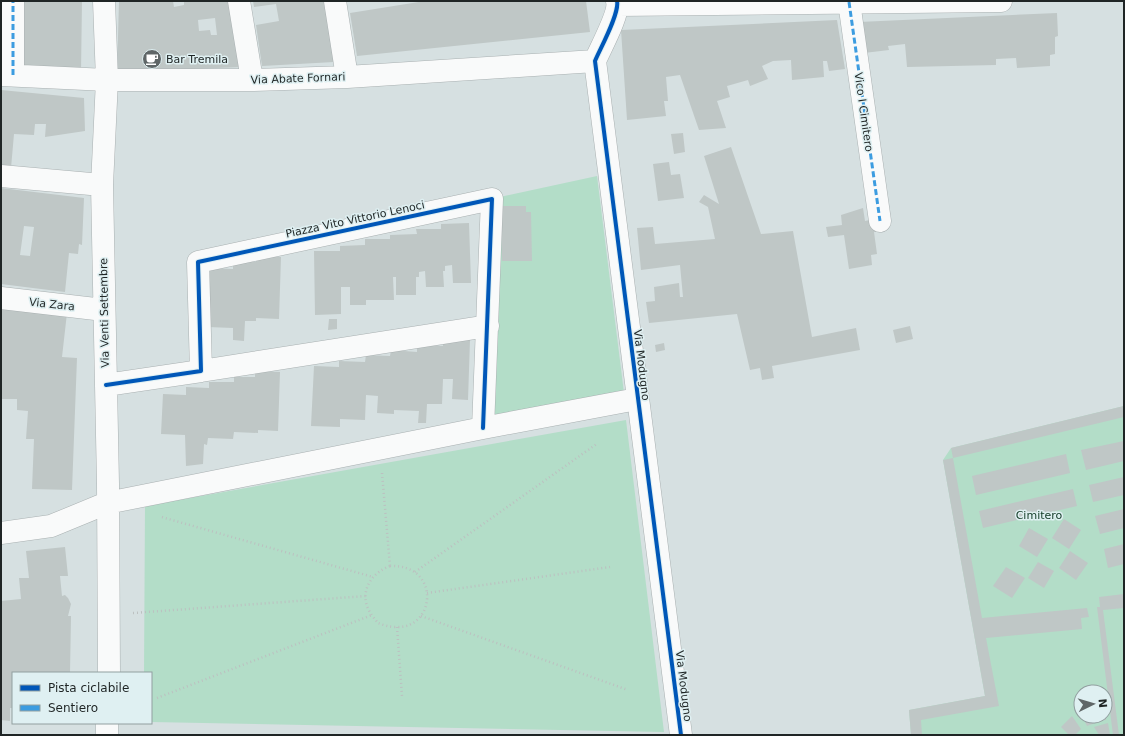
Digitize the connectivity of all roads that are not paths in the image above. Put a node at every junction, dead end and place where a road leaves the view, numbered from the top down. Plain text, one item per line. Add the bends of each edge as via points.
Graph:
1 (13, 1) edge
2 (104, 1) edge
3 (239, 1) edge
4 (1001, 1) edge
5 (340, 2) edge
6 (849, 2) junction
7 (880, 2) edge
8 (617, 3) edge
9 (595, 61) junction
10 (7, 75) edge
11 (347, 77) junction
12 (107, 80) junction
13 (252, 80) junction
14 (1, 176) edge
15 (102, 185) junction
16 (880, 221) dead end
17 (1, 298) edge
18 (104, 310) junction
19 (488, 326) junction
20 (201, 371) junction
21 (106, 385) junction
22 (637, 399) junction
23 (483, 428) junction
24 (107, 503) junction
25 (1, 533) edge
26 (109, 672) edge
27 (107, 724) edge
28 (107, 735) edge
29 (681, 735) edge

1 - 10 street
2 - 12 street, Via Venti Settembre
3 - 13 street
4 - 7 street
5 - 11 street
6 - 7 street
6 - 8 street
6 - 16 street, Vico I Cimitero
8 - 9 street via 613,20
9 - 11 street, Via Abate Fornari
9 - 22 street, Via Modugno
10 - 12 street, Via Abate Fornari
11 - 13 street, Via Abate Fornari
12 - 13 street, Via Abate Fornari
12 - 15 street, Via Venti Settembre
14 - 15 street
15 - 18 street, Via Venti Settembre
17 - 18 street, Via Zara
18 - 21 street, Via Venti Settembre
19 - 20 street
19 - 20 street, Piazza Vito Vittorio Lenoci via 492,199 198,262
19 - 23 street, Piazza Vito Vittorio Lenoci
20 - 21 street
21 - 24 street, Via Venti Settembre
22 - 23 street
22 - 29 street, Via Modugno
23 - 24 street
24 - 25 street via 51,526
24 - 26 street, Via Venti Settembre
27 - 28 street

